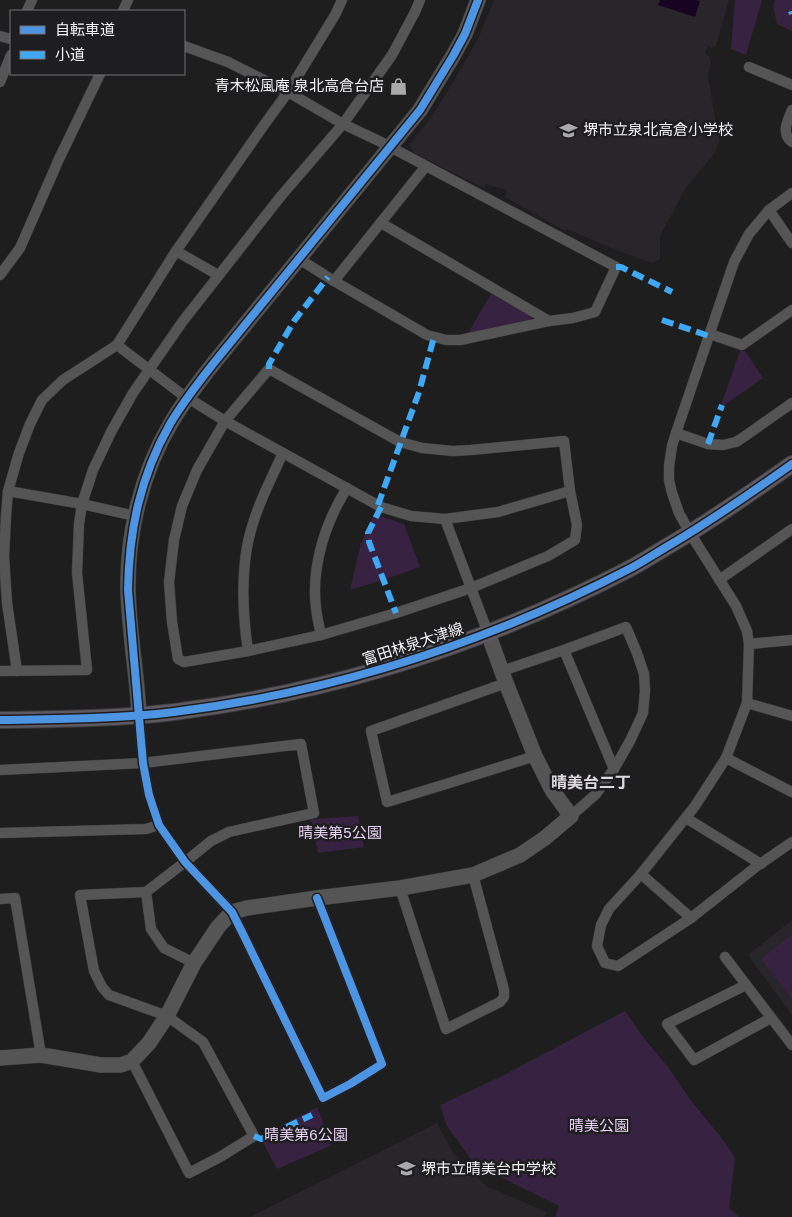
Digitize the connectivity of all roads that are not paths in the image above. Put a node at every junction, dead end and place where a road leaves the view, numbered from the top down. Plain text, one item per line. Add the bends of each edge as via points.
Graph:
1 (342, 0) edge
2 (420, 0) edge
3 (478, 0) edge
4 (185, 46) edge
5 (10, 57) edge
6 (749, 67) dead end
7 (100, 75) edge
8 (0, 82) edge
9 (792, 85) edge
10 (288, 92) junction
11 (792, 110) edge
12 (343, 124) junction
13 (792, 142) edge
14 (390, 148) junction
15 (426, 166) junction
16 (792, 192) edge
17 (769, 210) junction
18 (381, 223) junction
19 (792, 243) edge
20 (176, 251) junction
21 (299, 259) junction
22 (0, 274) edge
23 (218, 275) junction
24 (334, 281) junction
25 (792, 310) edge
26 (549, 321) junction
27 (710, 334) junction
28 (117, 345) junction
29 (149, 370) junction
30 (187, 397) junction
31 (792, 403) edge
32 (225, 421) junction
33 (676, 433) junction
34 (283, 453) junction
35 (792, 464) edge
36 (347, 488) junction
37 (8, 491) junction
38 (570, 491) junction
39 (82, 504) junction
40 (135, 516) junction
41 (445, 519) junction
42 (792, 529) edge
43 (690, 533) junction
44 (719, 580) junction
45 (471, 588) junction
46 (488, 633) junction
47 (321, 635) junction
48 (792, 640) edge
49 (749, 644) junction
50 (564, 650) junction
51 (248, 652) junction
52 (0, 671) edge
53 (17, 671) junction
54 (504, 677) junction
55 (747, 703) junction
56 (139, 715) junction
57 (792, 716) edge
58 (0, 720) edge
59 (535, 756) junction
60 (726, 758) junction
61 (143, 763) junction
62 (614, 769) junction
63 (0, 770) edge
64 (792, 792) edge
65 (571, 816) junction
66 (686, 818) junction
67 (159, 825) junction
68 (0, 833) edge
69 (792, 842) edge
70 (185, 862) junction
71 (761, 864) junction
72 (641, 874) junction
73 (473, 876) junction
74 (400, 888) junction
75 (146, 892) junction
76 (317, 898) junction
77 (0, 899) edge
78 (232, 912) junction
79 (691, 918) junction
80 (725, 957) dead end
81 (194, 963) junction
82 (746, 985) junction
83 (166, 1016) junction
84 (771, 1018) junction
85 (792, 1045) edge
86 (41, 1055) junction
87 (0, 1058) edge
88 (132, 1061) junction

1 - 10 street
2 - 12 street via 392,55
3 - 14 street via 465,34 440,79
4 - 10 street via 228,62
5 - 8 street
6 - 9 street
7 - 22 street via 20,248
10 - 12 street
10 - 20 street
11 - 13 street via 785,131
12 - 14 street
12 - 23 street
14 - 15 street
14 - 21 street
15 - 18 street
15 - 26 street via 616,267 595,312
16 - 17 street
17 - 19 street
17 - 27 street via 749,234 734,262
18 - 24 street
18 - 26 street
20 - 23 street
20 - 28 street
21 - 24 street
21 - 30 street
23 - 29 street
24 - 26 street via 427,335 446,340 460,340
25 - 27 street via 742,346
27 - 33 street
28 - 29 street
28 - 37 street via 63,380 42,400 19,453
29 - 30 street
29 - 39 street via 111,432
30 - 32 street
30 - 40 street via 156,453
31 - 33 street via 736,442 708,444
32 - 34 street
32 - 38 street via 269,370 400,442 422,448 453,451 564,441
32 - 51 street via 197,470 182,506 169,582 172,622 178,659 184,662
33 - 43 street via 669,480 679,513
34 - 36 street
34 - 51 street via 262,499 247,546 243,583
35 - 43 main road, 富田林泉大津線
36 - 41 street via 381,507 411,516
36 - 47 street via 337,504 321,548 316,574 316,608
37 - 39 street
37 - 53 street via 4,558
38 - 41 street via 498,512
38 - 45 street via 577,525 575,540 548,556
39 - 40 street
39 - 53 street via 77,572 87,670
40 - 56 street via 128,590
41 - 45 street
42 - 44 street
43 - 44 street
43 - 46 main road, 富田林泉大津線 via 632,567 551,607
44 - 49 street via 736,606
45 - 46 street
45 - 47 street
46 - 54 street
46 - 56 main road, 富田林泉大津線 via 367,674 302,690 229,704
47 - 51 street
48 - 49 street
49 - 55 street
50 - 54 street
50 - 62 street
50 - 62 street via 626,628 637,653 644,674 643,713
52 - 53 street
54 - 59 street
54 - 59 street via 371,731 387,802
55 - 57 street
55 - 60 street
56 - 58 main road, 富田林泉大津線
56 - 61 street
59 - 65 street via 552,790
60 - 64 street
60 - 66 street
61 - 63 street
61 - 67 street
61 - 70 street via 301,744 314,813 229,832 211,841
62 - 65 street via 596,794
65 - 73 street via 520,855
66 - 71 street
66 - 72 street
67 - 68 street via 146,829
67 - 70 street
69 - 71 street
70 - 75 street
70 - 78 street
71 - 79 street
72 - 79 street
72 - 79 street via 609,910 601,925 598,946 605,963 618,966
73 - 74 street
73 - 74 street via 504,997 446,1029
74 - 76 street
75 - 81 street via 151,929 164,948
75 - 83 street via 80,895 94,972 102,986 109,995
76 - 78 street
76 - 78 street via 382,1064 323,1098
77 - 86 street via 15,898
78 - 81 street
80 - 82 street
81 - 83 street
82 - 84 street
82 - 84 street via 667,1024 694,1060
83 - 88 street via 149,1043
83 - 88 street via 202,1042 254,1136 189,1173
84 - 85 street
86 - 87 street
86 - 88 street via 101,1065 121,1065

